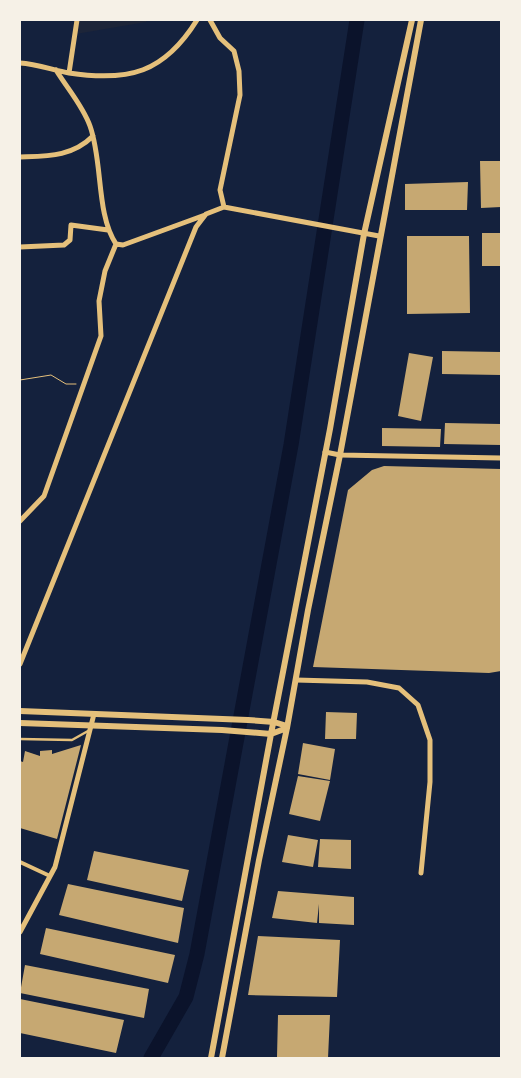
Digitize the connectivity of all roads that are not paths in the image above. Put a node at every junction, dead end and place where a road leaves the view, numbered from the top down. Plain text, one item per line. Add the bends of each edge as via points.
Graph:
1 (76, 20) edge
2 (197, 20) edge
3 (210, 20) edge
4 (412, 20) edge
5 (420, 20) edge
6 (20, 63) edge
7 (56, 70) junction
8 (69, 73) junction
9 (93, 136) junction
10 (20, 157) edge
11 (224, 207) junction
12 (206, 214) junction
13 (108, 230) junction
14 (364, 234) junction
15 (379, 236) junction
16 (116, 244) junction
17 (20, 248) edge
18 (325, 452) junction
19 (340, 455) junction
20 (501, 458) edge
21 (20, 521) edge
22 (20, 664) edge
23 (296, 680) junction
24 (20, 711) edge
25 (94, 714) junction
26 (274, 722) junction
27 (20, 723) edge
28 (90, 727) junction
29 (287, 727) junction
30 (271, 734) junction
31 (20, 739) edge
32 (20, 862) edge
33 (421, 872) dead end
34 (50, 876) junction
35 (20, 932) edge
36 (211, 1058) edge
37 (222, 1058) edge

1 - 8 street
2 - 8 street via 175,48 143,71 100,76
3 - 11 street via 220,38 234,51 239,70 240,95 220,190
4 - 14 street
5 - 15 street
6 - 7 street
7 - 8 street
7 - 9 street via 83,111
9 - 10 street via 70,152
9 - 13 street
11 - 12 street
11 - 14 street
12 - 16 street via 123,246
12 - 22 street via 196,227
13 - 16 street
13 - 17 street via 71,225 70,240 64,246
14 - 15 street
14 - 18 street
15 - 19 street
16 - 21 street via 105,271 99,301 102,336 44,496
18 - 19 street
18 - 26 street
19 - 20 street
19 - 23 street
23 - 29 street
23 - 33 street via 367,682 399,688 418,705 430,740 430,790
24 - 25 street
25 - 26 street
25 - 28 street
26 - 29 street
26 - 30 street
27 - 28 street
28 - 30 street
28 - 31 lane via 72,740
28 - 34 street
29 - 30 street
29 - 37 street
30 - 36 street
32 - 34 street
34 - 35 street

